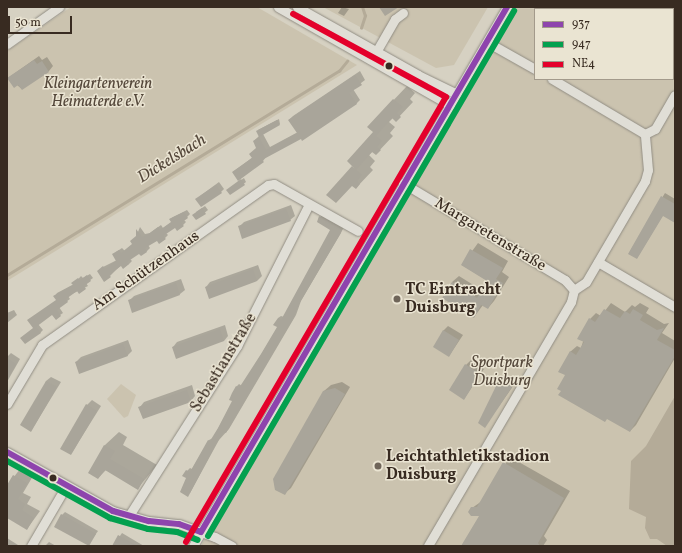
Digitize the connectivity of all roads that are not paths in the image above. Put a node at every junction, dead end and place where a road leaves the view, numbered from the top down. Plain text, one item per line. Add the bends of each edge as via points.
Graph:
1 (59, 7) edge
2 (278, 7) edge
3 (297, 7) edge
4 (507, 7) edge
5 (403, 14) dead end
6 (486, 42) junction
7 (7, 44) edge
8 (376, 52) junction
9 (534, 68) edge
10 (554, 80) edge
11 (457, 94) junction
12 (675, 95) edge
13 (450, 105) junction
14 (645, 134) junction
15 (403, 183) junction
16 (309, 204) junction
17 (358, 231) dead end
18 (598, 262) junction
19 (574, 290) junction
20 (675, 307) edge
21 (7, 404) edge
22 (7, 452) edge
23 (66, 486) junction
24 (128, 517) junction
25 (201, 532) junction
26 (31, 546) edge
27 (193, 546) edge
28 (232, 546) edge
29 (428, 546) edge

1 - 7 street
2 - 13 street
3 - 8 street
4 - 6 street
5 - 8 street via 395,18
6 - 9 street
6 - 11 street
8 - 11 street
10 - 14 street
11 - 13 street
12 - 14 street via 655,129
13 - 15 street
14 - 18 street via 648,170 645,181
15 - 19 street, Margaretenstraße via 565,280
15 - 25 street
16 - 17 street, Am Schützenhaus
16 - 21 street, Am Schützenhaus via 274,184 268,185 42,345
16 - 24 street, Sebastianstraße via 237,346
18 - 19 street via 586,282
18 - 20 street
19 - 29 street via 571,302
22 - 23 street
23 - 24 street
23 - 26 street
24 - 25 street via 179,524
25 - 27 street
25 - 28 street

